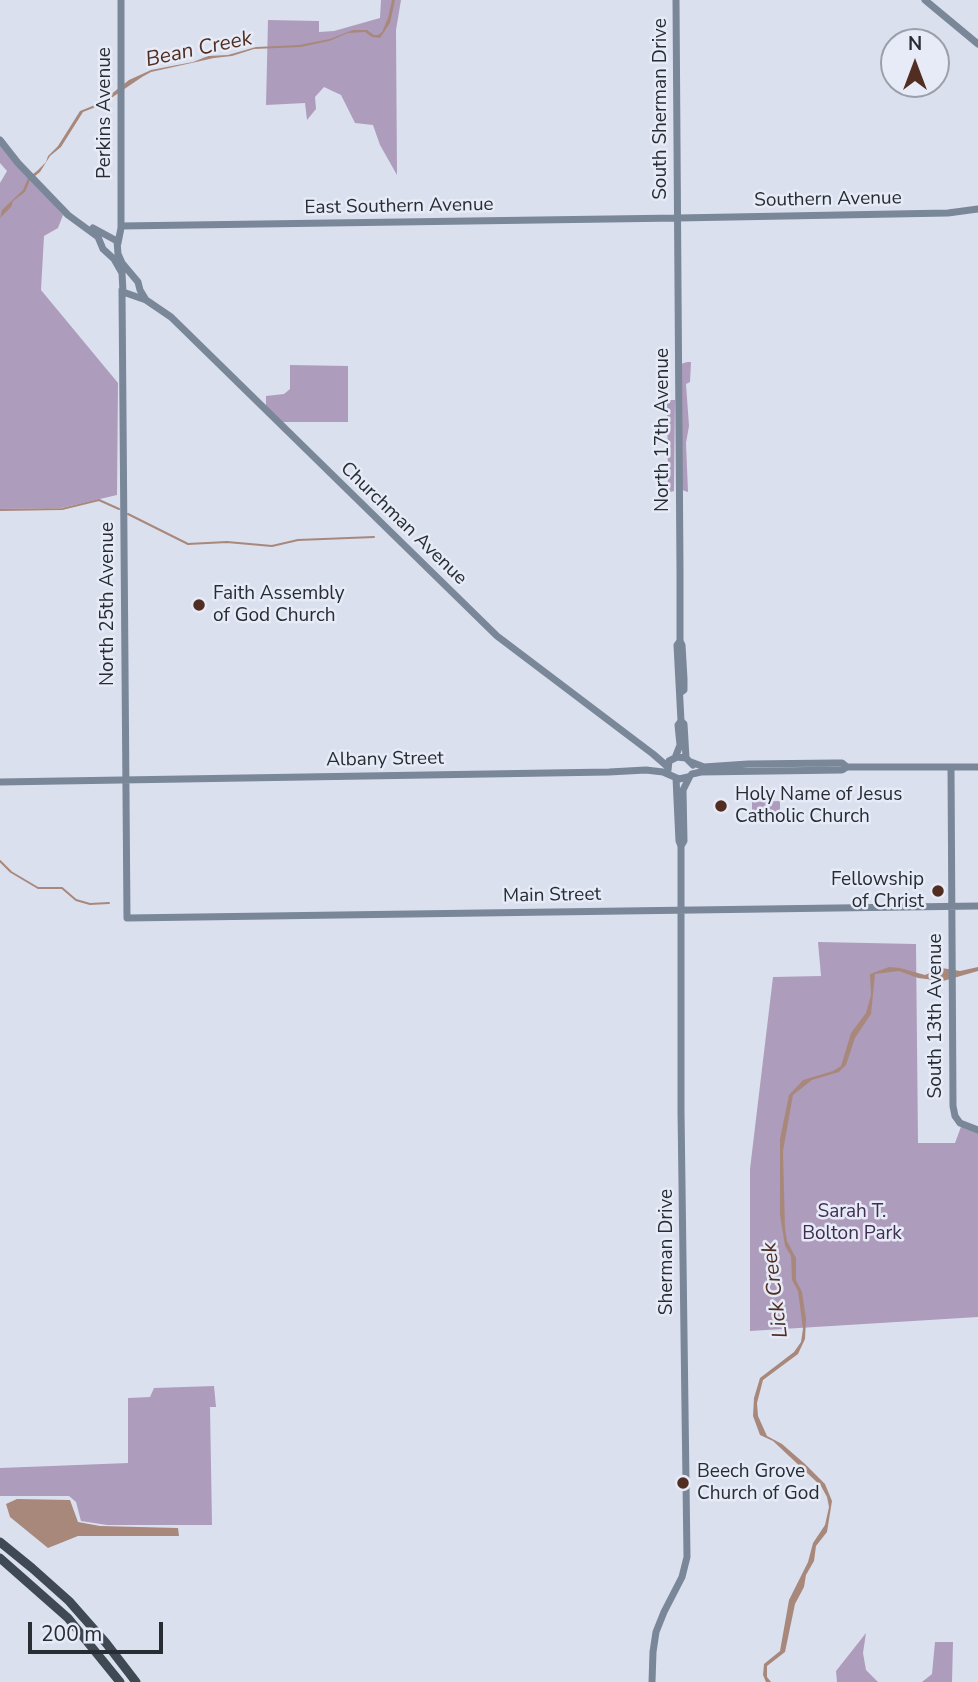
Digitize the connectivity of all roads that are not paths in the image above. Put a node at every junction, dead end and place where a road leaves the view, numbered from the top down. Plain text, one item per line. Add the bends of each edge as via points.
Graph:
1 (121, 0) edge
2 (676, 0) edge
3 (925, 0) edge
4 (978, 44) edge
5 (0, 140) edge
6 (978, 209) edge
7 (67, 212) junction
8 (678, 218) junction
9 (121, 226) junction
10 (110, 236) junction
11 (102, 244) junction
12 (115, 249) junction
13 (139, 287) junction
14 (122, 290) junction
15 (131, 296) junction
16 (146, 300) junction
17 (681, 721) junction
18 (652, 753) junction
19 (689, 760) junction
20 (671, 766) junction
21 (847, 767) junction
22 (951, 767) junction
23 (978, 767) edge
24 (645, 770) junction
25 (690, 776) junction
26 (124, 780) junction
27 (0, 782) edge
28 (681, 846) junction
29 (951, 906) junction
30 (978, 906) edge
31 (680, 909) junction
32 (127, 918) joint
33 (978, 1130) edge
34 (0, 1542) edge
35 (0, 1558) edge
36 (120, 1682) edge
37 (136, 1682) edge
38 (652, 1682) edge

1 - 9 main road, Perkins Avenue
2 - 8 main road, South Sherman Drive
3 - 4 main road
5 - 7 main road, Churchman Avenue
6 - 8 main road, Southern Avenue
7 - 10 main road, Churchman Avenue
7 - 11 main road, Churchman Avenue
8 - 9 main road, East Southern Avenue
8 - 17 main road, North 17th Avenue
9 - 10 main road
9 - 12 main road, Perkins Avenue
10 - 11 main road
10 - 12 main road, Churchman Avenue
11 - 12 main road, Churchman Avenue via 103,249
12 - 13 main road, Churchman Avenue
12 - 14 main road, Churchman Avenue
13 - 15 main road
13 - 16 main road, Churchman Avenue
14 - 15 main road, Churchman Avenue
14 - 26 main road, North 25th Avenue
15 - 16 main road, Churchman Avenue
16 - 18 main road, Churchman Avenue via 171,317 497,636
17 - 19 main road, North 17th Avenue
17 - 20 main road, North 17th Avenue via 680,745
18 - 20 main road, Churchman Avenue
18 - 24 main road
19 - 20 main road
19 - 21 main road via 704,767 835,763
19 - 25 main road, North 17th Avenue
20 - 24 main road, Albany Street
20 - 25 main road
20 - 28 main road, North 17th Avenue
21 - 22 main road
21 - 25 main road
22 - 23 main road
22 - 29 main road, South 13th Avenue
24 - 26 main road, Albany Street
25 - 28 main road, North 17th Avenue via 683,790
26 - 27 main road, Albany Street
26 - 32 main road, North 25th Avenue
28 - 31 main road, North 17th Avenue
29 - 30 main road, Main Street
29 - 31 main road, Main Street
29 - 33 main road, South 13th Avenue via 953,1106 962,1124
31 - 32 main road, Main Street
31 - 38 main road, Sherman Drive via 686,1568 656,1632
34 - 37 highway via 69,1601
35 - 36 highway via 68,1618

